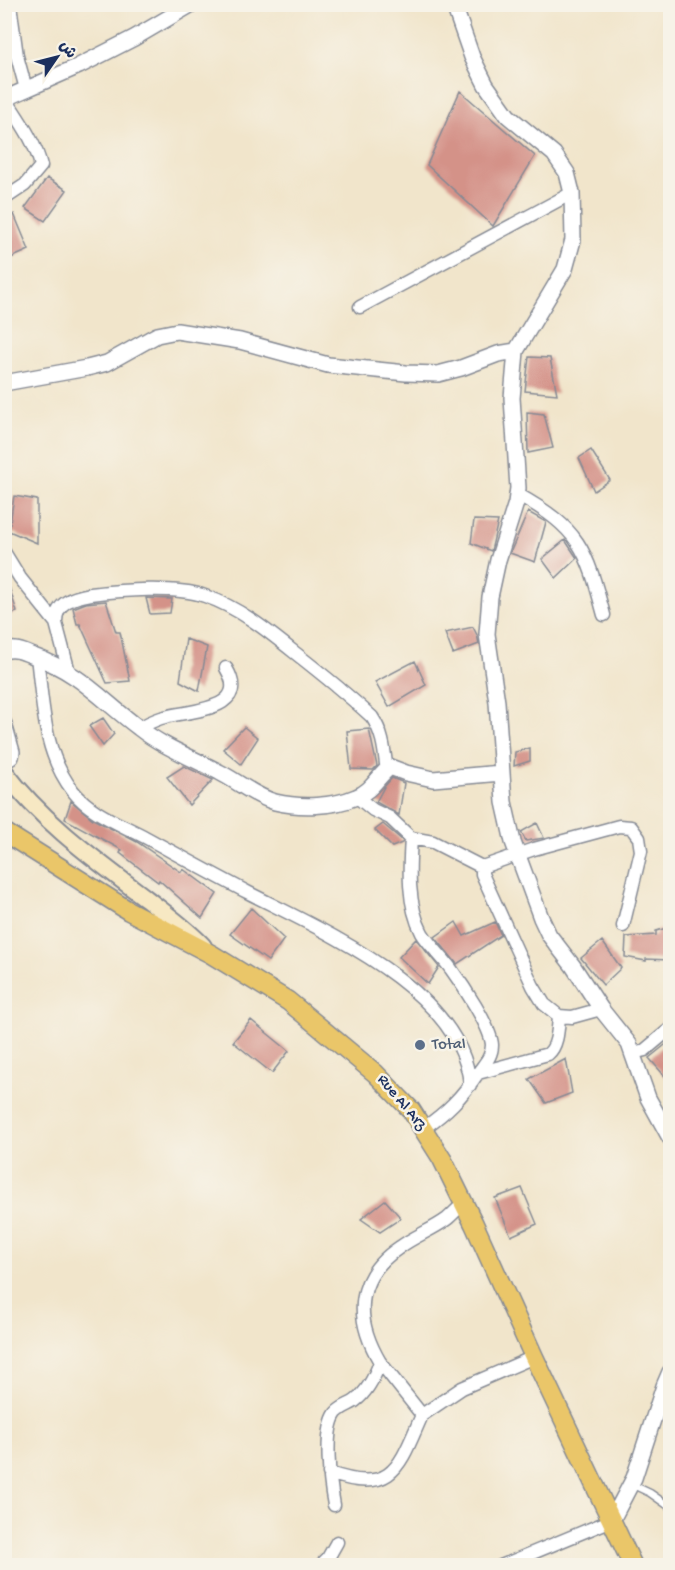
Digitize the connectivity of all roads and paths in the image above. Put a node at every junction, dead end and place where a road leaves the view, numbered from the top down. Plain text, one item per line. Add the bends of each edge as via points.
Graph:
1 (10, 4) edge
2 (192, 4) edge
3 (457, 4) edge
4 (26, 89) junction
5 (5, 99) edge
6 (572, 194) junction
7 (4, 200) edge
8 (360, 307) dead end
9 (516, 351) junction
10 (4, 383) edge
11 (517, 494) junction
12 (4, 552) edge
13 (604, 615) dead end
14 (56, 623) junction
15 (4, 651) edge
16 (37, 657) junction
17 (226, 668) dead end
18 (69, 672) junction
19 (4, 724) edge
20 (139, 728) junction
21 (4, 761) edge
22 (390, 768) junction
23 (4, 771) edge
24 (501, 773) junction
25 (357, 797) junction
26 (4, 832) edge
27 (411, 838) junction
28 (517, 855) junction
29 (482, 867) junction
30 (623, 926) dead end
31 (211, 954) junction
32 (601, 1010) junction
33 (559, 1016) junction
34 (670, 1029) edge
35 (633, 1053) junction
36 (478, 1073) junction
37 (470, 1086) junction
38 (424, 1128) junction
39 (670, 1136) edge
40 (464, 1203) junction
41 (534, 1357) junction
42 (380, 1362) junction
43 (670, 1372) edge
44 (422, 1415) junction
45 (329, 1473) junction
46 (631, 1484) junction
47 (334, 1505) dead end
48 (670, 1507) edge
49 (612, 1520) junction
50 (337, 1542) dead end
51 (320, 1566) edge
52 (501, 1566) edge
53 (633, 1566) edge

1 - 4 street via 16,56
2 - 4 street via 134,38
3 - 6 street via 472,57 486,85 508,116 554,154 567,173
4 - 5 street
5 - 7 street via 30,136 41,166 25,185
6 - 8 street
6 - 9 street via 573,240 565,269
9 - 10 street via 438,374 406,373 328,365 240,341 177,331 157,334 107,363
9 - 11 street via 512,398
11 - 13 street via 556,517 584,551
11 - 24 street via 487,614
12 - 14 street
14 - 18 street
14 - 22 street via 62,605 81,596 164,590 206,596 267,631 372,717
15 - 16 street
16 - 18 street
16 - 37 street via 50,747 66,781 84,803 358,951 414,990 449,1029 464,1061
17 - 20 street via 231,691 220,704 164,717
18 - 20 street
19 - 21 street via 12,752
20 - 25 street via 274,802 330,804
22 - 24 street via 433,779
22 - 25 street via 371,789
23 - 31 main road via 23,795 69,837
24 - 28 street
25 - 27 street via 390,818
26 - 31 main road, Rue Al Arz via 129,911
27 - 29 street via 433,842
27 - 36 street via 409,883 418,922 471,999 490,1037 491,1051
28 - 29 street
28 - 30 street via 619,826 631,827 639,838 641,851
28 - 32 street via 549,934
29 - 33 street via 534,986 544,1004
31 - 38 main road, Rue Al Arz via 288,1001 323,1028 375,1073
32 - 33 street
32 - 35 street via 622,1033
33 - 36 street via 551,1053
34 - 35 street via 645,1050
35 - 39 street via 648,1098
36 - 37 street
37 - 38 street via 456,1103
38 - 40 main road, Rue Al Arz
40 - 41 main road, Rue Al Arz
40 - 42 street via 448,1218 397,1248 371,1274 364,1292 362,1317 369,1343
41 - 44 street via 462,1388
41 - 49 main road, Rue Al Arz
42 - 44 street
42 - 45 street via 359,1398 334,1415
43 - 46 street
44 - 45 street via 405,1456 392,1472 369,1481
45 - 47 street
46 - 48 lane
46 - 49 street
49 - 52 street
49 - 53 main road, Rue Al Arz
50 - 51 street

